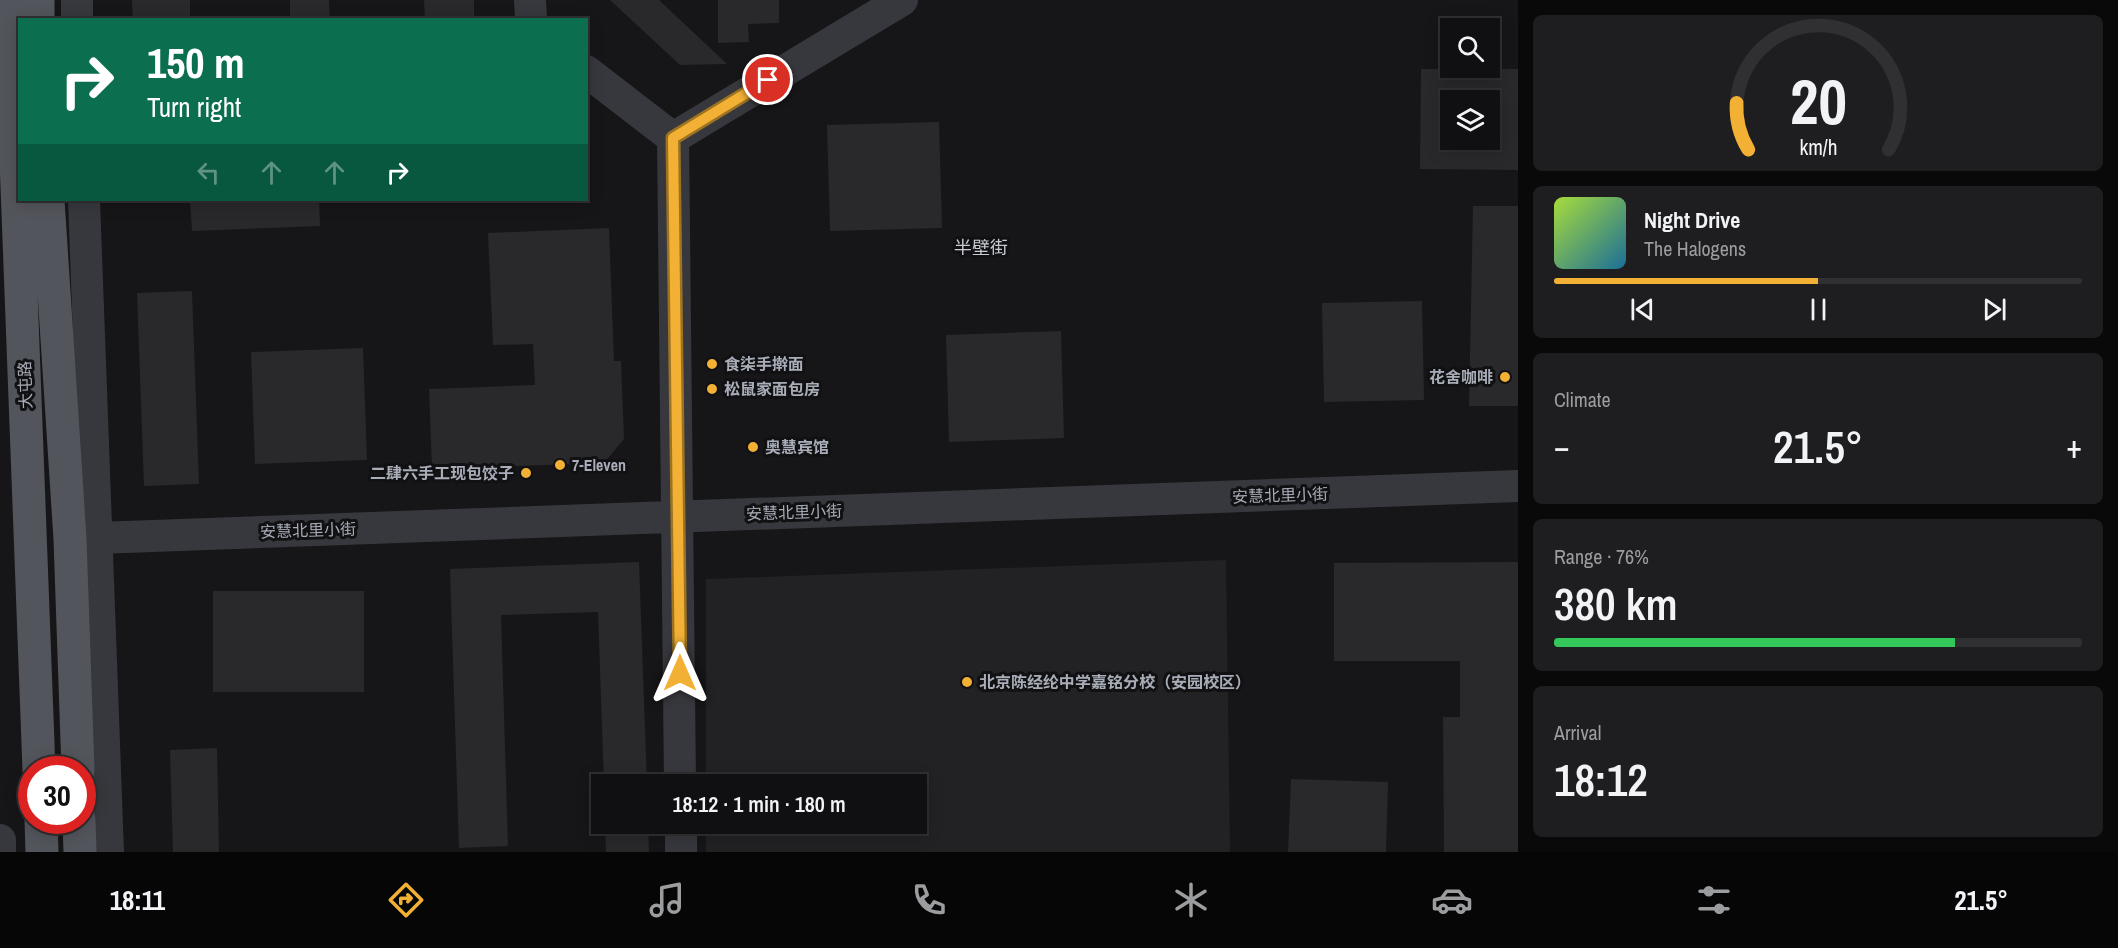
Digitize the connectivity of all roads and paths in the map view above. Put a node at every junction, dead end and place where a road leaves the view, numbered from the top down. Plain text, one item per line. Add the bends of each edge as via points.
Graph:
1 (10, 0) edge
2 (38, 0) edge
3 (77, 0) edge
4 (530, 0) edge
5 (902, 0) edge
6 (38, 18) edge
7 (77, 18) edge
8 (531, 18) edge
9 (588, 73) edge
10 (673, 138) junction
11 (48, 201) edge
12 (84, 201) edge
13 (1518, 486) edge
14 (679, 517) junction
15 (83, 538) junction
16 (38, 756) edge
17 (78, 756) edge
18 (680, 774) edge
19 (41, 834) edge
20 (79, 834) edge
21 (681, 834) edge
22 (0, 840) edge
23 (0, 852) edge
24 (42, 852) edge
25 (80, 852) edge
26 (108, 852) edge
27 (681, 852) edge

1 - 16 main road, 大屯路
2 - 6 main road
3 - 7 street
4 - 8 street
5 - 10 street
9 - 10 street
10 - 14 street
11 - 15 main road, 大屯路
12 - 15 street
13 - 14 street, 安慧北里小街
14 - 15 street, 安慧北里小街
14 - 18 street
15 - 17 main road, 大屯路
15 - 26 street
19 - 24 main road
20 - 25 main road
21 - 27 street
22 - 23 street

